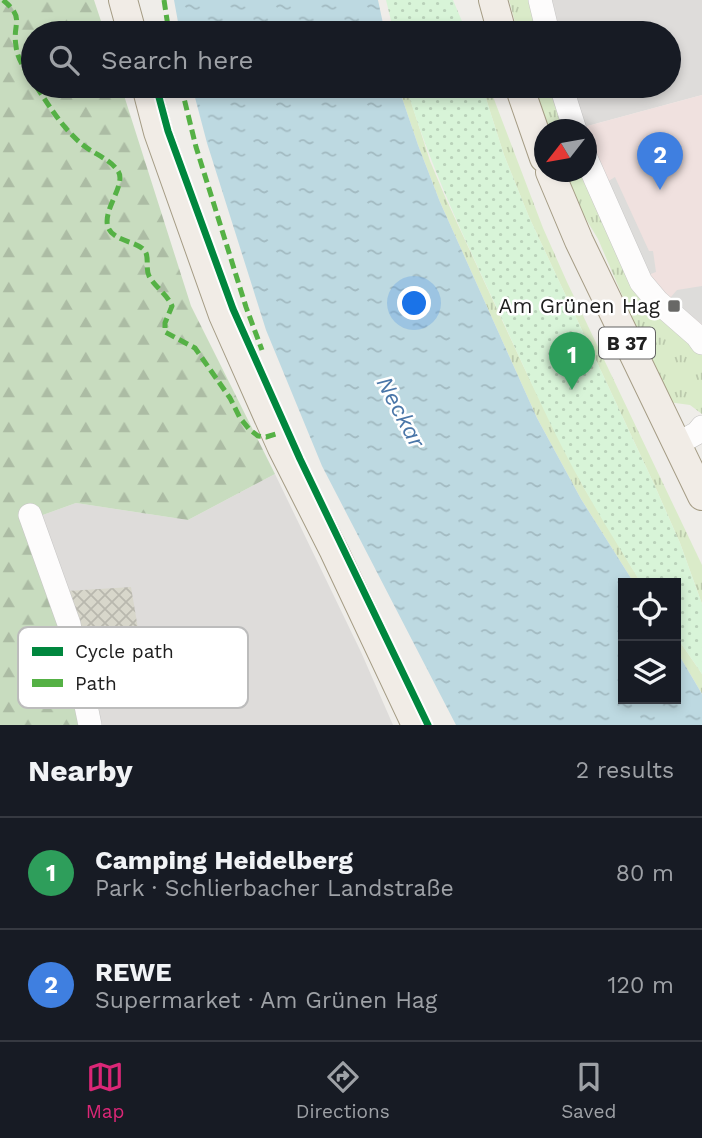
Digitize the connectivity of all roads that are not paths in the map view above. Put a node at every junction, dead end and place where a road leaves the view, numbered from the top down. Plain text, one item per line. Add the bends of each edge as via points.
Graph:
1 (123, 0) edge
2 (493, 0) edge
3 (540, 0) edge
4 (129, 21) edge
5 (499, 21) edge
6 (545, 21) edge
7 (149, 98) edge
8 (523, 98) edge
9 (565, 98) edge
10 (572, 119) edge
11 (534, 129) edge
12 (554, 182) edge
13 (597, 182) edge
14 (702, 343) edge
15 (702, 428) edge
16 (677, 444) junction
17 (702, 496) edge
18 (30, 515) dead end
19 (70, 627) edge
20 (402, 695) junction
21 (400, 725) edge
22 (416, 725) edge

1 - 4 main road
2 - 5 main road
3 - 6 street
7 - 20 main road via 223,315
8 - 11 main road
9 - 10 street
12 - 16 main road, B 37
13 - 14 street via 641,282
15 - 16 street
16 - 17 main road, B 37
18 - 19 street
20 - 21 street
20 - 22 main road

